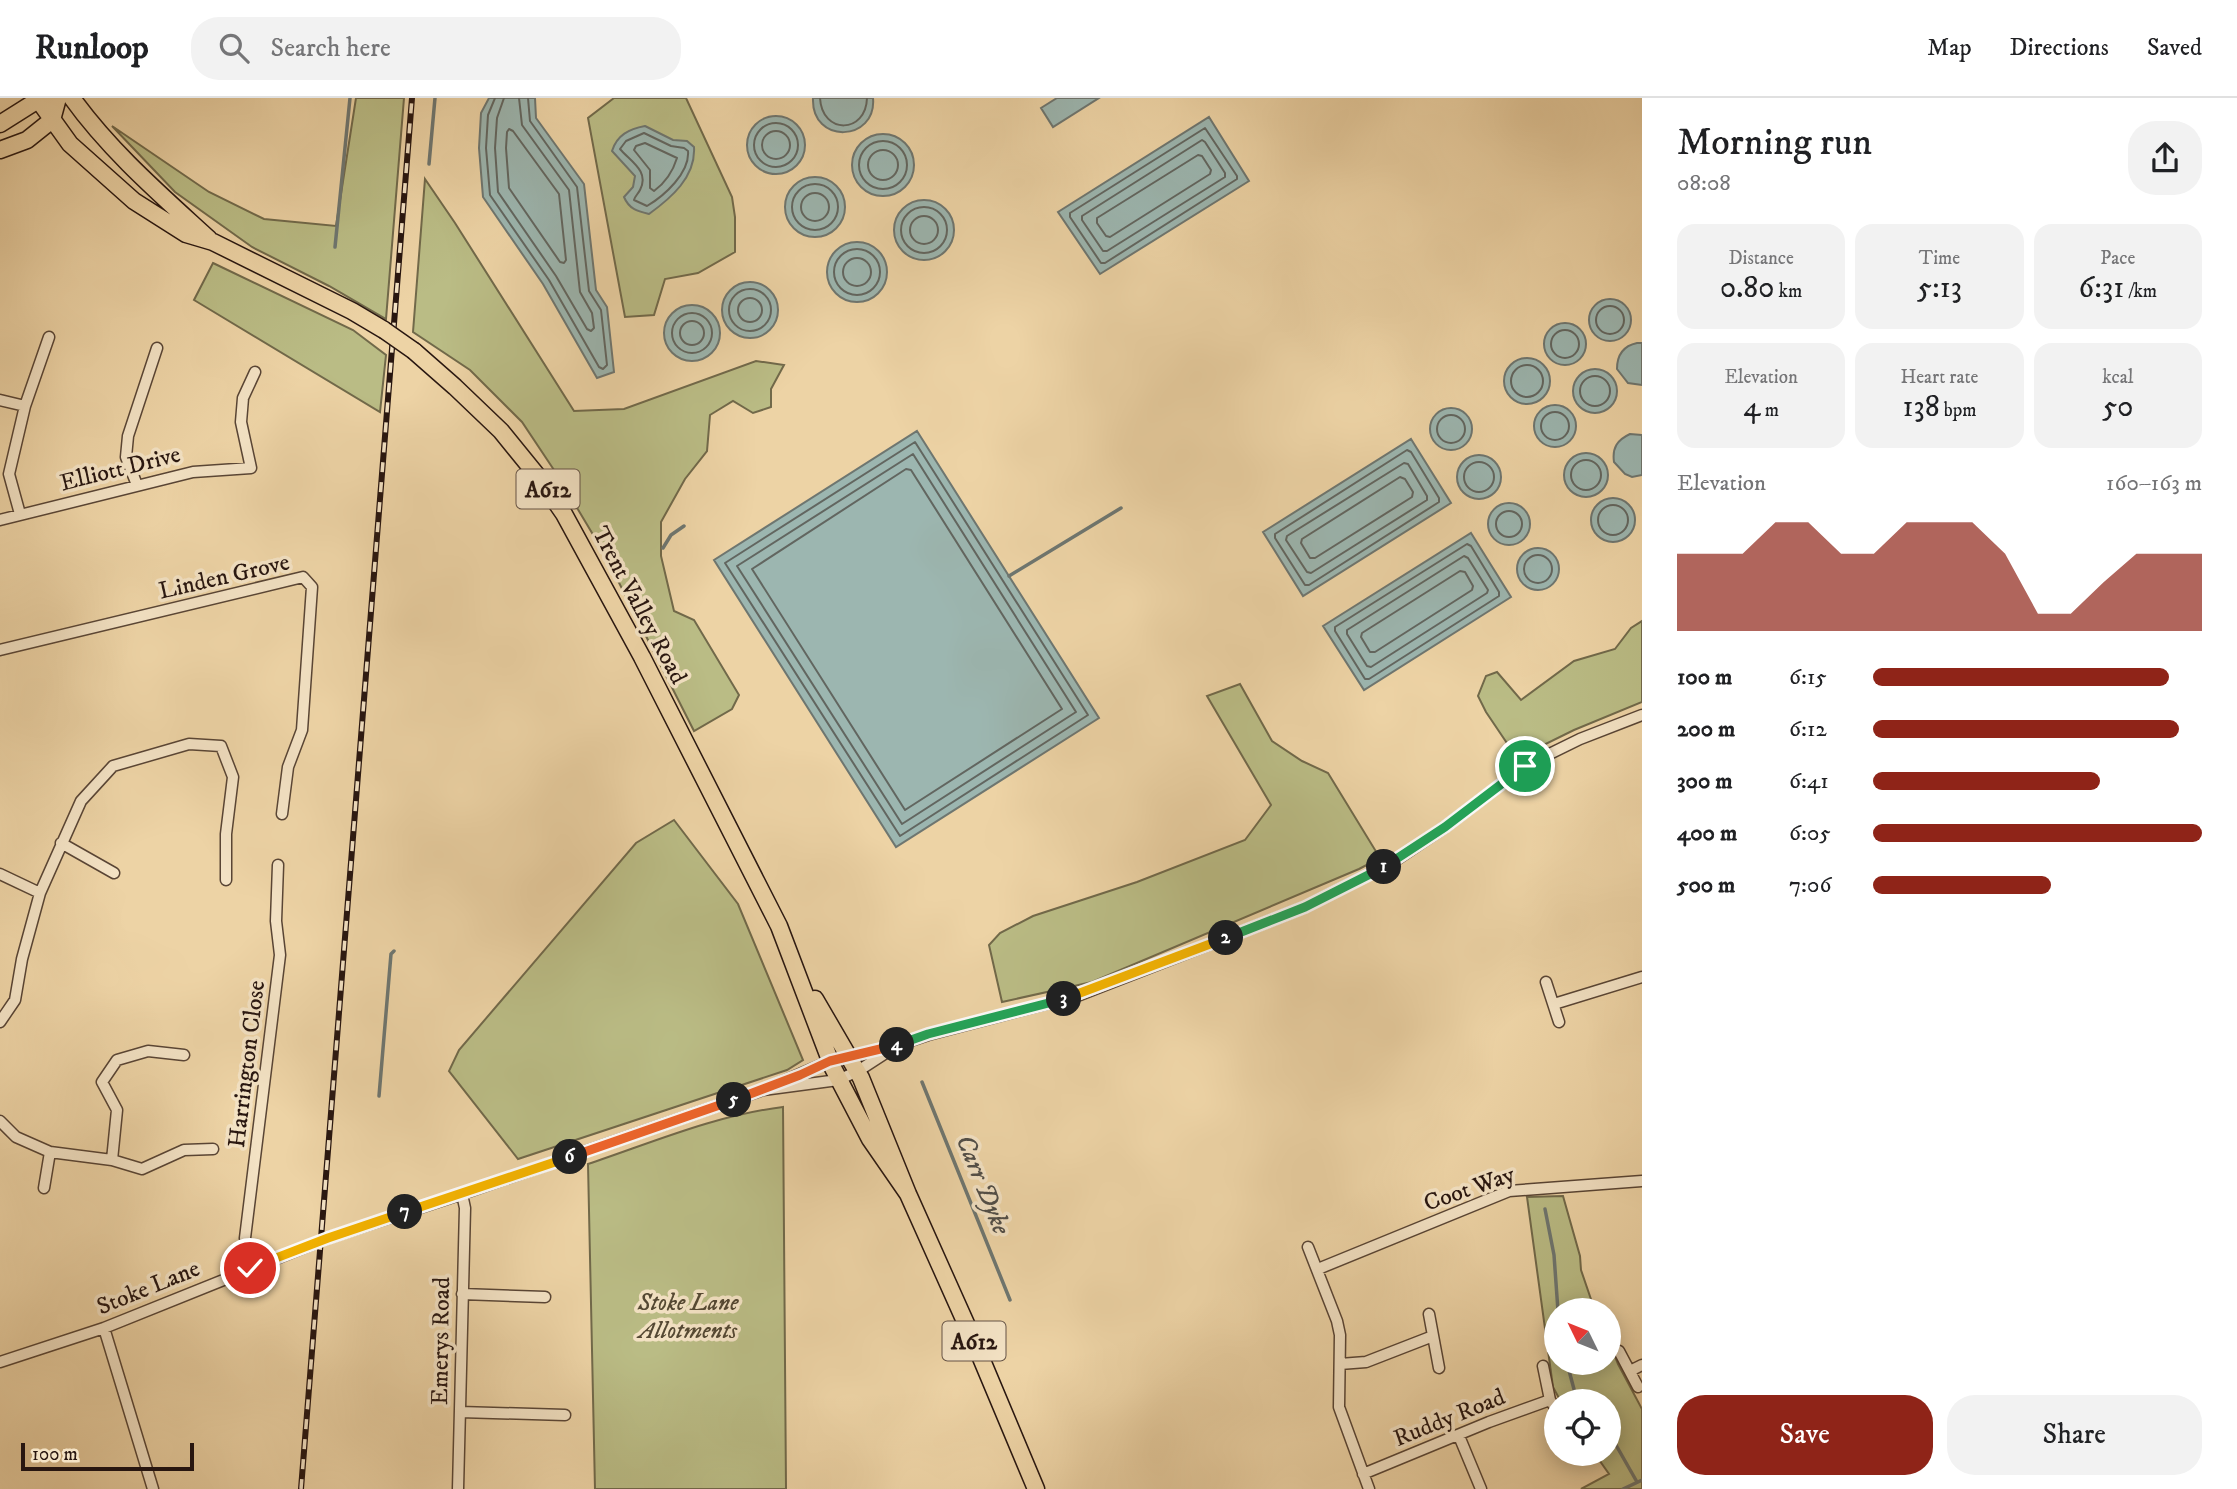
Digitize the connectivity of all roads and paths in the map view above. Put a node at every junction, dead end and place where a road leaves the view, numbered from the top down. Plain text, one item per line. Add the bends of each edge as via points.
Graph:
1 (43, 98) edge
2 (59, 98) edge
3 (75, 102) edge
4 (52, 120) junction
5 (0, 124) edge
6 (0, 150) edge
7 (213, 243) junction
8 (49, 337) dead end
9 (156, 348) dead end
10 (255, 372) dead end
11 (0, 400) edge
12 (25, 406) junction
13 (137, 485) junction
14 (20, 514) junction
15 (0, 520) edge
16 (0, 650) edge
17 (1642, 715) edge
18 (282, 814) dead end
19 (61, 843) junction
20 (278, 865) dead end
21 (114, 873) dead end
22 (0, 874) edge
23 (226, 880) dead end
24 (40, 893) junction
25 (799, 974) junction
26 (1642, 977) edge
27 (1546, 982) dead end
28 (1554, 1004) junction
29 (0, 1021) edge
30 (1559, 1022) dead end
31 (894, 1046) junction
32 (184, 1055) dead end
33 (849, 1055) junction
34 (830, 1061) junction
35 (858, 1071) junction
36 (838, 1080) junction
37 (763, 1090) junction
38 (0, 1121) edge
39 (213, 1149) dead end
40 (50, 1152) junction
41 (112, 1160) junction
42 (1642, 1181) edge
43 (44, 1188) dead end
44 (462, 1194) junction
45 (908, 1194) junction
46 (1308, 1247) dead end
47 (250, 1268) junction
48 (1318, 1269) junction
49 (462, 1294) junction
50 (544, 1297) dead end
51 (1429, 1314) dead end
52 (104, 1328) junction
53 (1433, 1335) junction
54 (1621, 1355) edge
55 (0, 1362) edge
56 (1340, 1364) junction
57 (1642, 1365) edge
58 (1543, 1366) dead end
59 (1439, 1368) dead end
60 (1630, 1371) junction
61 (1638, 1387) dead end
62 (1549, 1389) edge
63 (1544, 1407) edge
64 (460, 1412) junction
65 (565, 1415) dead end
66 (1459, 1436) junction
67 (1363, 1475) junction
68 (153, 1489) edge
69 (458, 1489) edge
70 (1036, 1489) edge
71 (1369, 1489) edge
72 (1481, 1489) edge

1 - 2 main road
1 - 4 main road, Trent Valley Road / A612
1 - 5 main road
2 - 3 main road
2 - 4 main road
3 - 7 main road, Trent Valley Road / A612 via 148,183
4 - 6 main road via 27,140
4 - 7 main road, Trent Valley Road / A612 via 70,144 134,201 186,234
7 - 25 main road, Trent Valley Road / A612, bridge via 352,311 414,351 501,431 540,478 565,514 652,675
8 - 12 street
9 - 13 street via 128,436 126,457
10 - 13 street, Elliott Drive via 243,398 241,422 251,468 193,472
11 - 12 street
12 - 14 street via 9,474
13 - 14 street, Elliott Drive
14 - 15 street, Elliott Drive
16 - 18 street, Linden Grove via 303,577 312,587 302,730 288,767
17 - 31 street via 1525,766 1393,862 1305,907 1080,995
19 - 21 street
19 - 23 street via 82,801 113,766 189,744 221,746 233,777
19 - 24 street
20 - 47 street, Harrington Close via 280,954 245,1238
22 - 24 street
24 - 29 street via 15,1000
25 - 33 main road, Trent Valley Road / A612
25 - 34 main road, Trent Valley Road / A612
26 - 28 street
27 - 28 street
28 - 30 street
31 - 33 street
31 - 35 street
32 - 41 street via 148,1051 117,1060 102,1082 117,1110
33 - 34 street
33 - 35 main road, Trent Valley Road / A612
34 - 36 main road, Trent Valley Road / A612
34 - 37 street
35 - 36 street
35 - 45 main road, Trent Valley Road / A612
36 - 37 street
36 - 45 main road, Trent Valley Road / A612 via 870,1139
37 - 44 street, Stoke Lane
38 - 40 street via 16,1137
39 - 41 street via 184,1150 142,1169
40 - 41 street
40 - 43 street
42 - 48 street, Coot Way via 1509,1191
44 - 47 street, Stoke Lane
44 - 49 street, Emerys Road
45 - 70 main road, Trent Valley Road / A612
46 - 48 street
47 - 52 street, Stoke Lane
48 - 56 street via 1337,1321
49 - 50 street
49 - 64 street, Emerys Road
51 - 53 street
52 - 55 street, Stoke Lane
52 - 68 street
53 - 56 street via 1366,1362
53 - 59 street
54 - 60 street
56 - 67 street via 1339,1407
57 - 60 street
58 - 62 street
60 - 61 street
63 - 66 street, Ruddy Road via 1489,1422
64 - 65 street
64 - 69 street, Emerys Road
66 - 67 street, Ruddy Road
66 - 72 street
67 - 71 street

